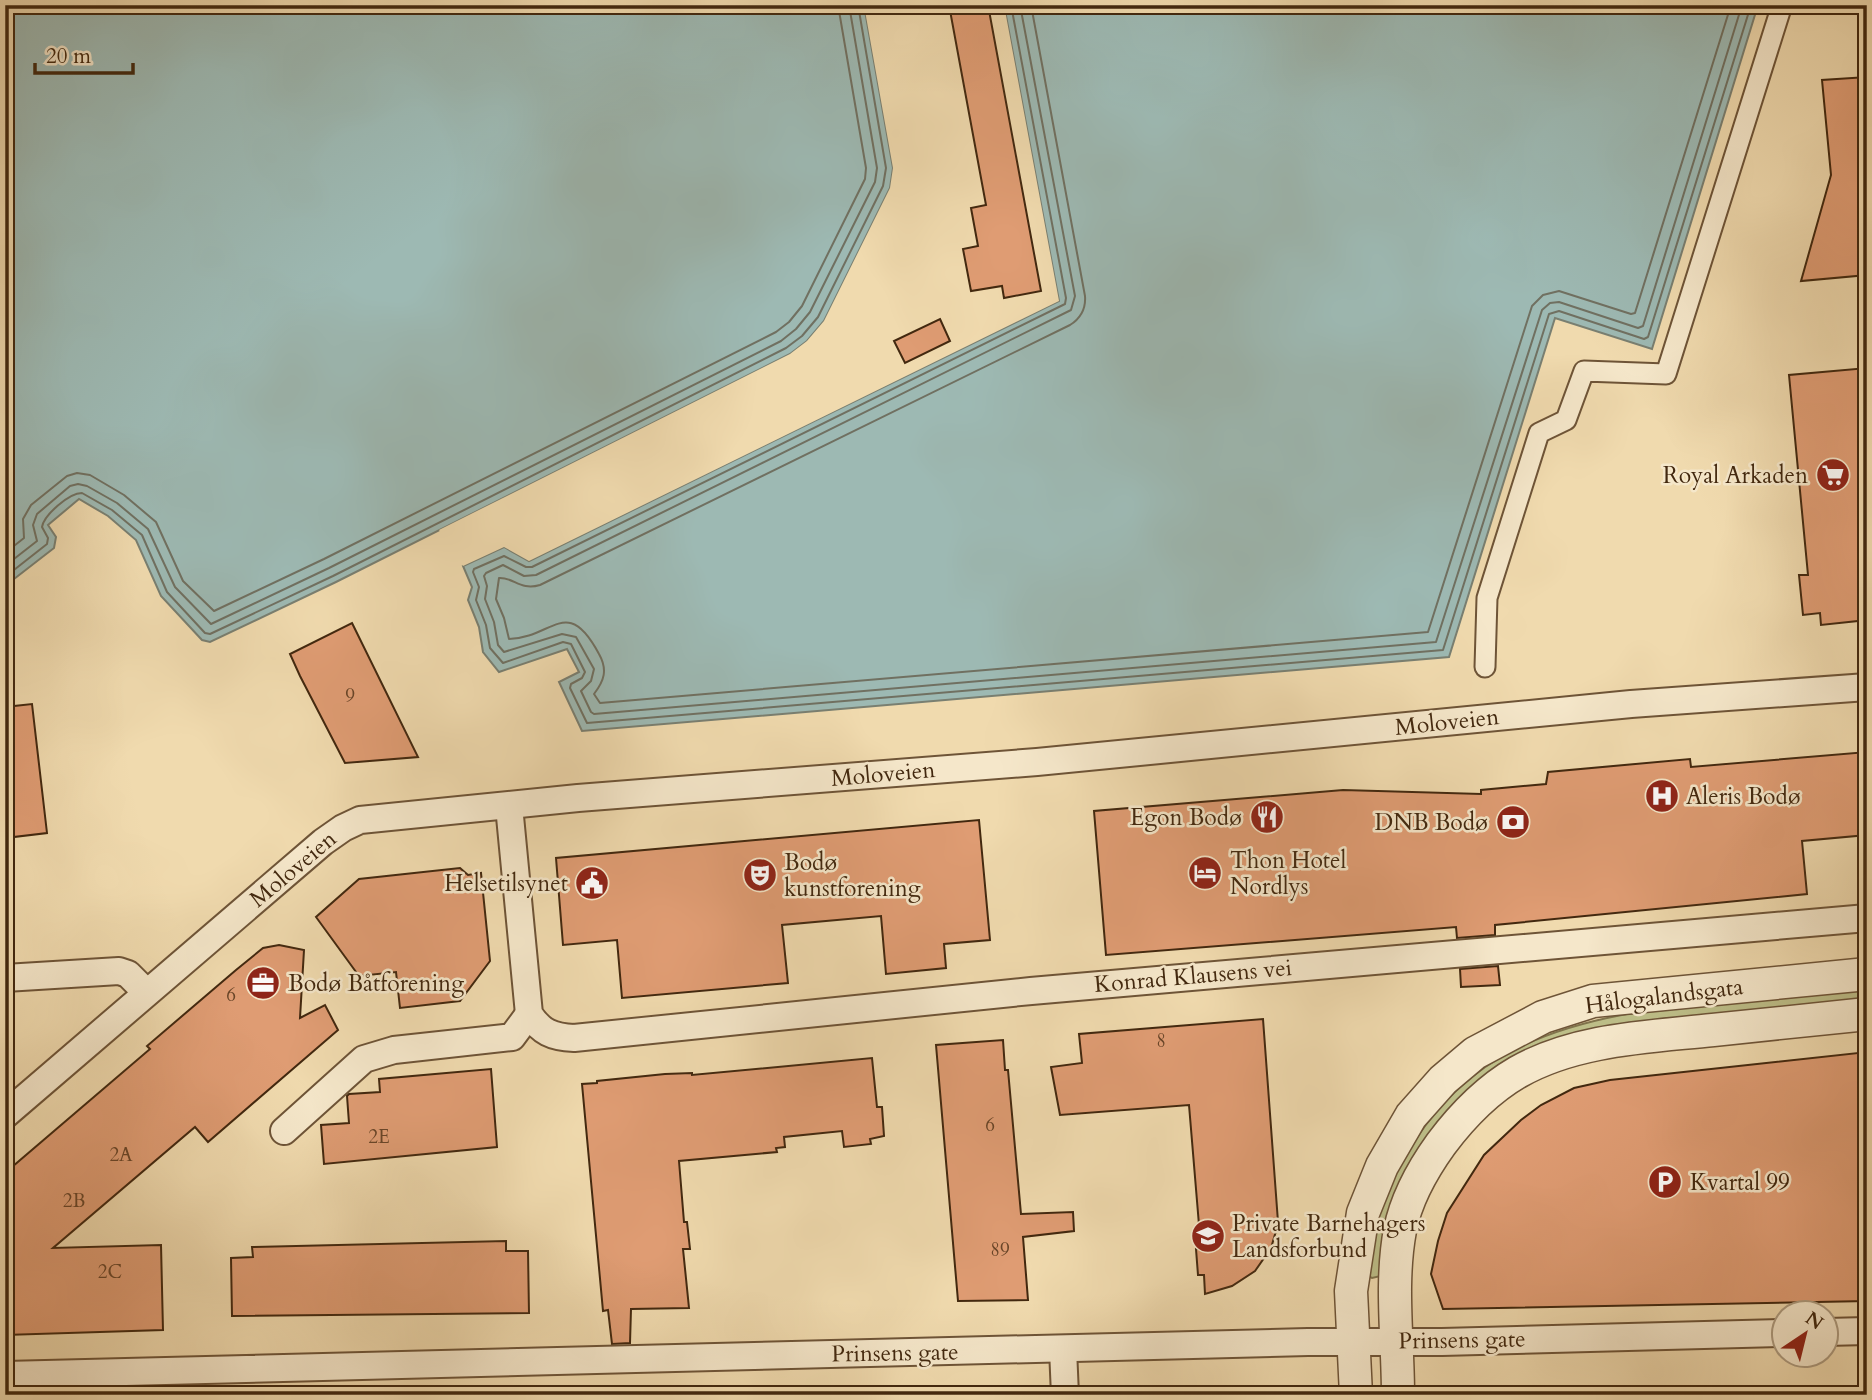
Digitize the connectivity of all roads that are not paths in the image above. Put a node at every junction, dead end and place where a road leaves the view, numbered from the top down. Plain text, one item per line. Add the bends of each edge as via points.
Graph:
1 (1782, 5) edge
2 (1485, 667) dead end
3 (1867, 687) edge
4 (509, 806) junction
5 (1867, 918) edge
6 (1867, 974) edge
7 (5, 978) edge
8 (146, 992) junction
9 (529, 1014) junction
10 (1867, 1014) edge
11 (5, 1115) edge
12 (284, 1131) dead end
13 (1867, 1331) edge
14 (1840, 1332) edge
15 (1770, 1333) edge
16 (1398, 1341) junction
17 (1354, 1342) junction
18 (1063, 1349) junction
19 (5, 1375) edge
20 (1065, 1395) edge
21 (1356, 1395) edge
22 (1398, 1395) edge

1 - 2 street via 1665,374 1584,371 1566,419 1539,433 1487,598
3 - 4 street, Moloveien via 1631,704 1037,762
4 - 8 street, Moloveien via 388,815 343,828
4 - 9 street
5 - 9 street, Konrad Klausens vei via 1031,990 573,1038 554,1037
6 - 17 street, Hålogalandsgata via 1593,1001 1543,1017 1475,1053 1411,1116 1382,1166 1363,1213 1353,1278
7 - 8 street via 118,971 128,974
8 - 11 street, Moloveien
9 - 12 street via 512,1037 394,1050 364,1059
10 - 16 street, Hålogalandsgata via 1618,1040 1541,1060 1486,1094 1431,1157 1408,1203 1396,1269
13 - 14 street
15 - 16 street, Prinsens gate
16 - 17 street, Prinsens gate
16 - 22 street, Hålogalandsgata
17 - 18 street, Prinsens gate
17 - 21 street, Hålogalandsgata
18 - 19 street, Prinsens gate
18 - 20 street

